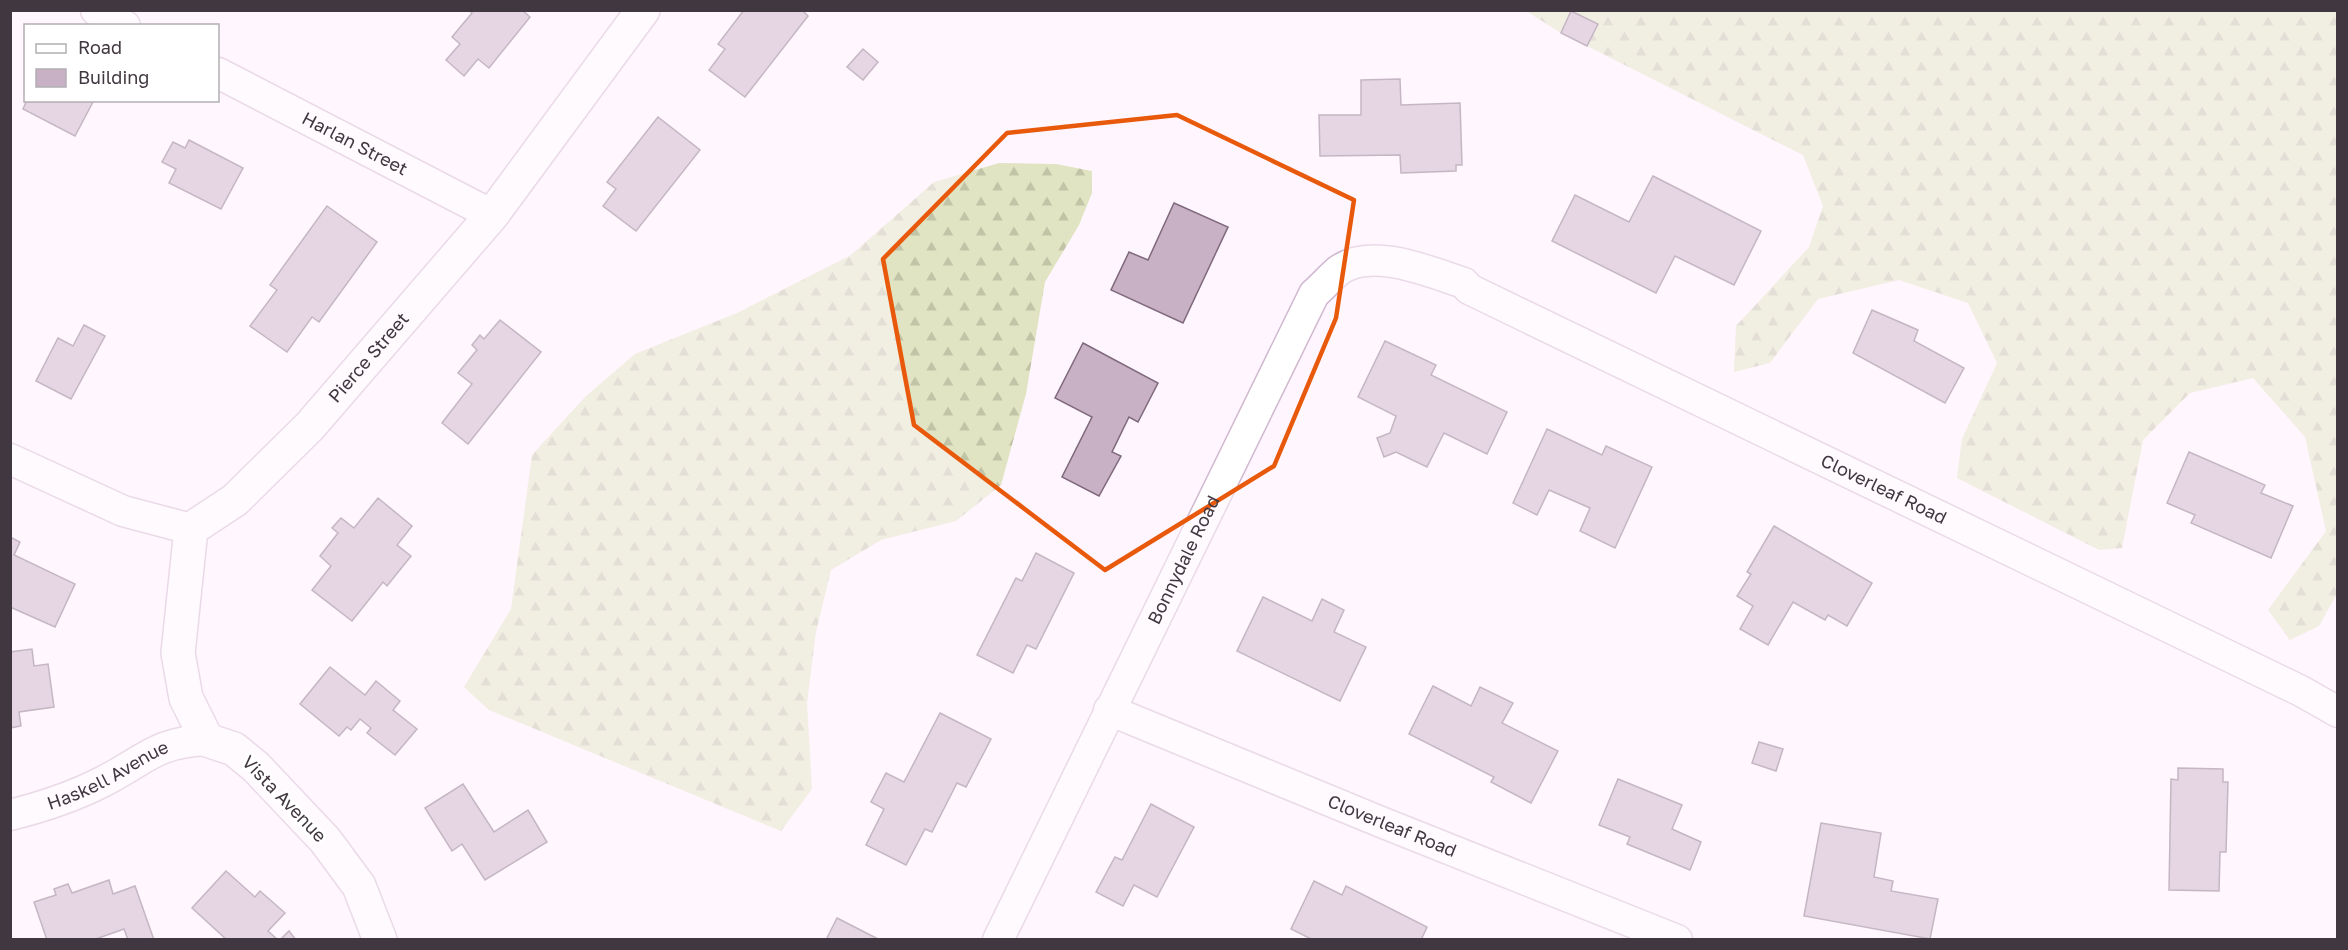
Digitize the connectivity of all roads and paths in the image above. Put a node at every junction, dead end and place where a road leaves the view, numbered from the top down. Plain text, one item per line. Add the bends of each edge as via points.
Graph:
1 (96, 10) edge
2 (643, 10) edge
3 (122, 24) edge
4 (219, 74) edge
5 (492, 215) junction
6 (1427, 271) joint
7 (10, 459) edge
8 (191, 529) junction
9 (1109, 710) junction
10 (2337, 712) edge
11 (207, 740) junction
12 (10, 815) edge
13 (380, 939) edge
14 (998, 939) edge
15 (1677, 939) edge

1 - 3 street
2 - 5 street, Pierce Street
4 - 5 street, Harlan Street
5 - 8 street, Pierce Street via 310,426 235,500
6 - 9 street, Bonnydale Road via 1389,261 1354,263 1339,270 1314,294
6 - 10 street, Cloverleaf Road via 1464,283 1469,289 2301,691
7 - 8 street via 123,511
8 - 11 street via 178,653 186,698
9 - 14 street, Bonnydale Road
9 - 15 street, Cloverleaf Road
11 - 12 street, Haskell Avenue via 180,741 154,751 102,782 44,807
11 - 13 street, Vista Avenue via 234,749 256,767 325,840 359,886

